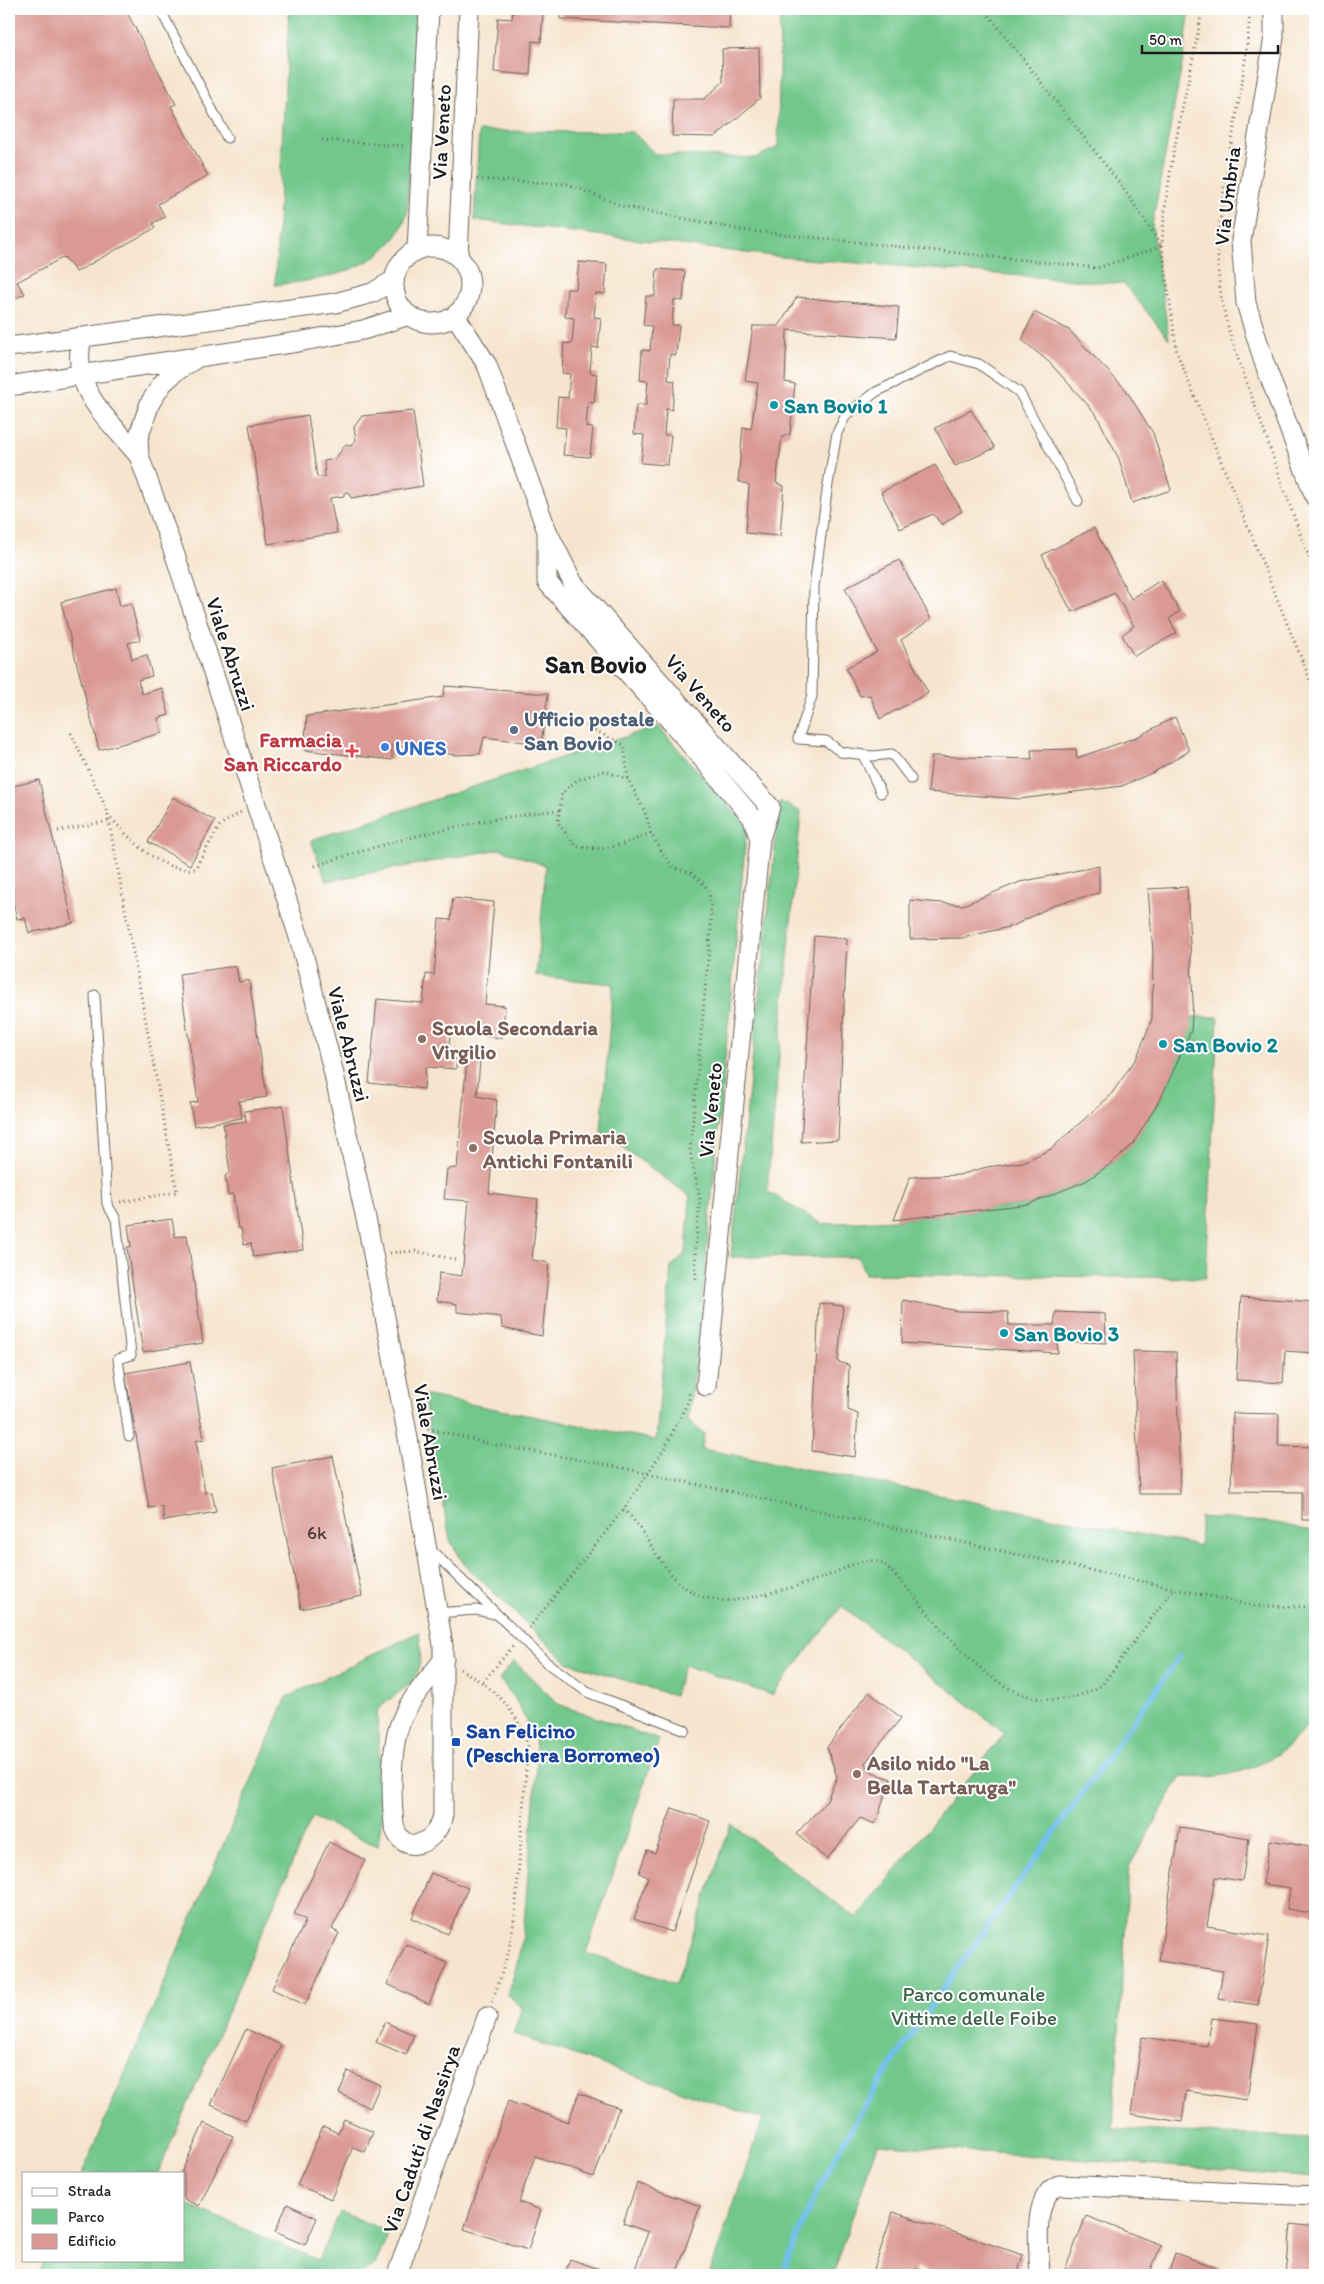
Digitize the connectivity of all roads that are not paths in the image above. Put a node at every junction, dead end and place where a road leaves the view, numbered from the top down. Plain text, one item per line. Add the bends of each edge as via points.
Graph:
1 (160, 9) edge
2 (429, 9) edge
3 (469, 9) edge
4 (1274, 9) edge
5 (227, 138) dead end
6 (417, 250) junction
7 (458, 258) junction
8 (394, 280) junction
9 (409, 315) junction
10 (455, 315) junction
11 (82, 338) junction
12 (9, 347) edge
13 (198, 357) junction
14 (80, 374) junction
15 (9, 386) edge
16 (139, 456) junction
17 (1315, 497) edge
18 (1078, 501) dead end
19 (863, 755) junction
20 (910, 779) dead end
21 (881, 793) dead end
22 (96, 995) dead end
23 (698, 1389) road end
24 (129, 1436) dead end
25 (426, 1544) junction
26 (437, 1613) junction
27 (498, 1615) junction
28 (444, 1659) junction
29 (685, 1730) dead end
30 (487, 2017) road end
31 (1315, 2196) edge
32 (397, 2275) edge
33 (1040, 2275) edge

1 - 5 lane
2 - 6 street, Via Veneto
3 - 7 street, Via Veneto
4 - 17 street, Via Umbria via 1274,37 1241,241 1246,303 1264,362
6 - 7 street via 442,248
6 - 8 street via 400,264
7 - 10 street via 468,273 469,292
8 - 9 street via 396,298
8 - 11 street via 372,293 335,303
9 - 10 street via 428,323
9 - 13 street via 363,330
10 - 23 street, Via Veneto via 487,365 547,531 573,582 770,807 760,839
11 - 12 street
11 - 14 street via 78,363
13 - 14 street
13 - 16 street via 174,372 150,403 138,438
14 - 15 street
14 - 16 street via 102,415
16 - 25 street, Viale Abruzzi via 176,558 300,937 374,1258
18 - 19 lane via 1019,392 979,364 950,356 876,392 846,415 838,433 828,484 814,586 812,696 798,739 826,741 841,752
19 - 20 lane via 892,754
19 - 21 lane
22 - 24 lane via 107,1204 116,1219 131,1355 118,1359
25 - 26 street, Viale Abruzzi
25 - 27 lane
26 - 27 lane via 476,1610
26 - 28 street, Viale Abruzzi
27 - 29 lane via 547,1664 587,1692
28 - 28 street, Viale Abruzzi via 406,1712 394,1747 394,1825 398,1836 415,1844 431,1838 443,1814
30 - 32 street, Via Caduti di Nassirya
31 - 33 street via 1060,2185 1049,2192 1041,2206

